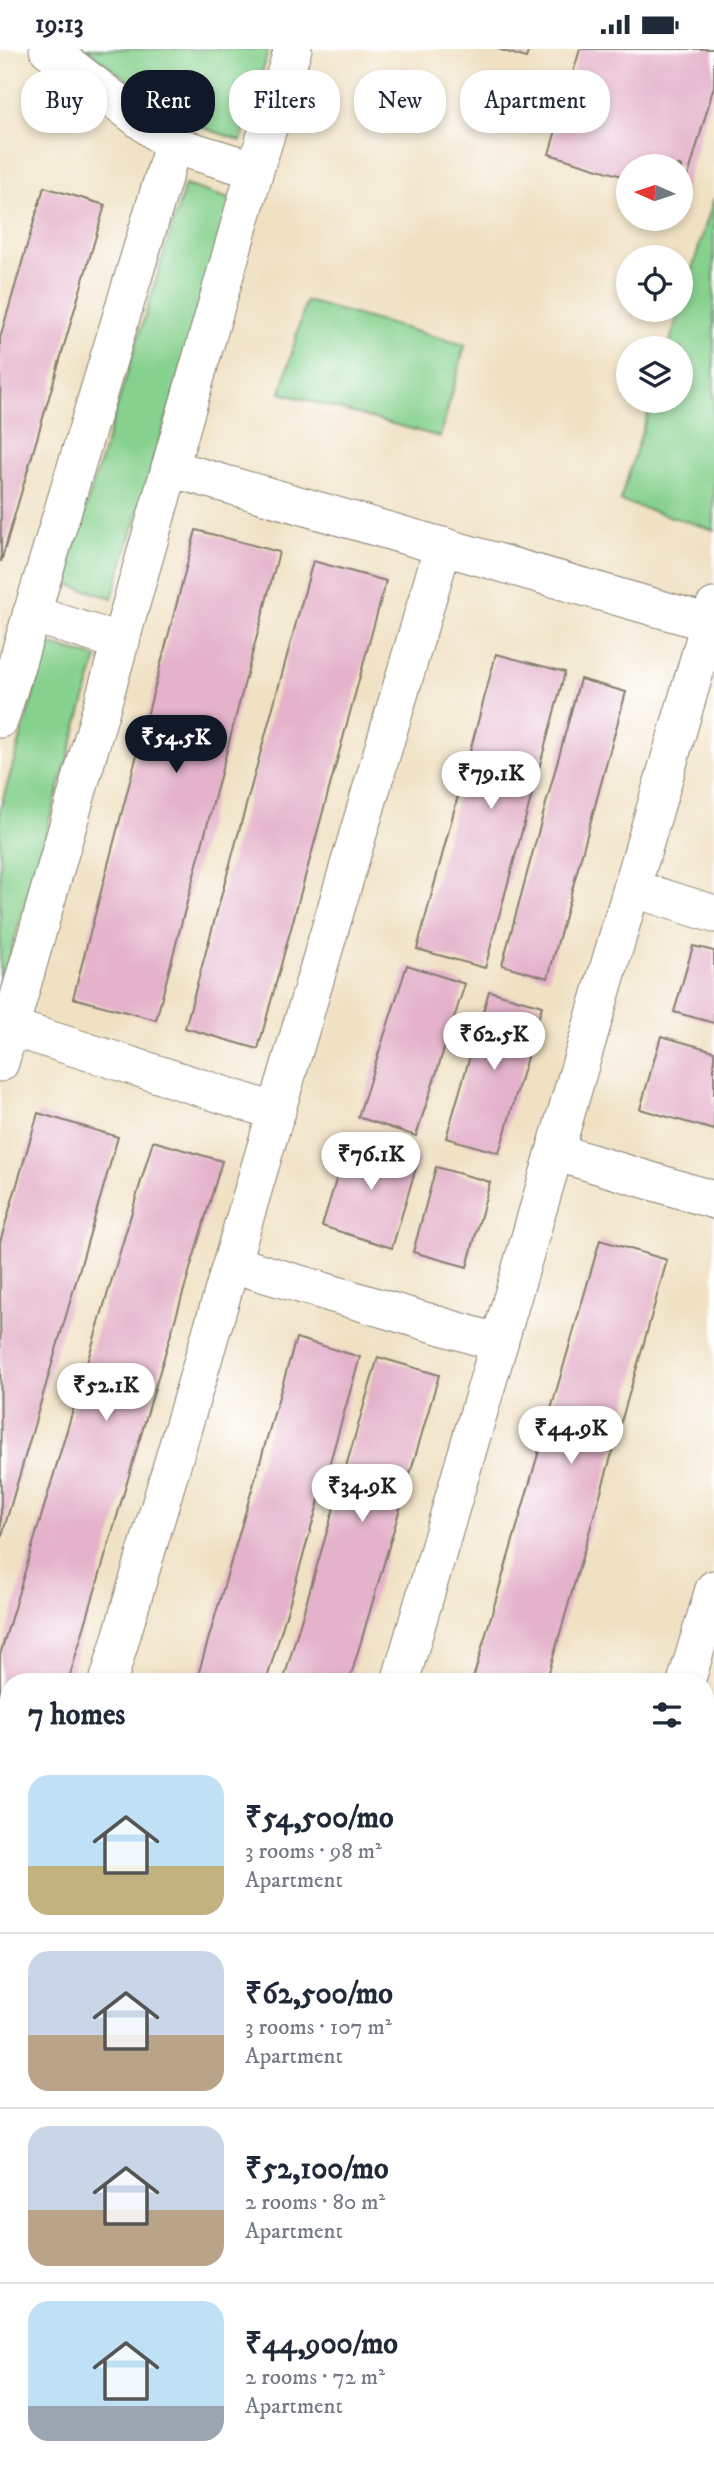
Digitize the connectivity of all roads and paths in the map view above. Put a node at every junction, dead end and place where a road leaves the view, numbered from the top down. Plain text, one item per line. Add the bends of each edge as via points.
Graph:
1 (48, 49) edge
2 (293, 49) edge
3 (173, 145) junction
4 (255, 170) junction
5 (170, 468) junction
6 (443, 546) junction
7 (31, 614) junction
8 (712, 615) edge
9 (121, 642) junction
10 (0, 719) edge
11 (632, 888) junction
12 (714, 913) edge
13 (10, 1027) junction
14 (0, 1063) edge
15 (276, 1112) junction
16 (555, 1152) junction
17 (714, 1201) edge
18 (232, 1263) junction
19 (499, 1343) junction
20 (714, 1589) edge
21 (111, 1673) edge
22 (403, 1673) edge
23 (689, 1673) edge

1 - 3 street
2 - 4 street
3 - 4 street
3 - 7 street
4 - 5 street
5 - 6 street
5 - 9 street
6 - 8 street
6 - 15 street
7 - 9 street
7 - 10 street
8 - 11 street
9 - 13 street
11 - 12 street
11 - 16 street
13 - 14 street
13 - 15 street
15 - 18 street
16 - 17 street
16 - 19 street
18 - 19 street
18 - 21 street
19 - 22 street
20 - 23 street

